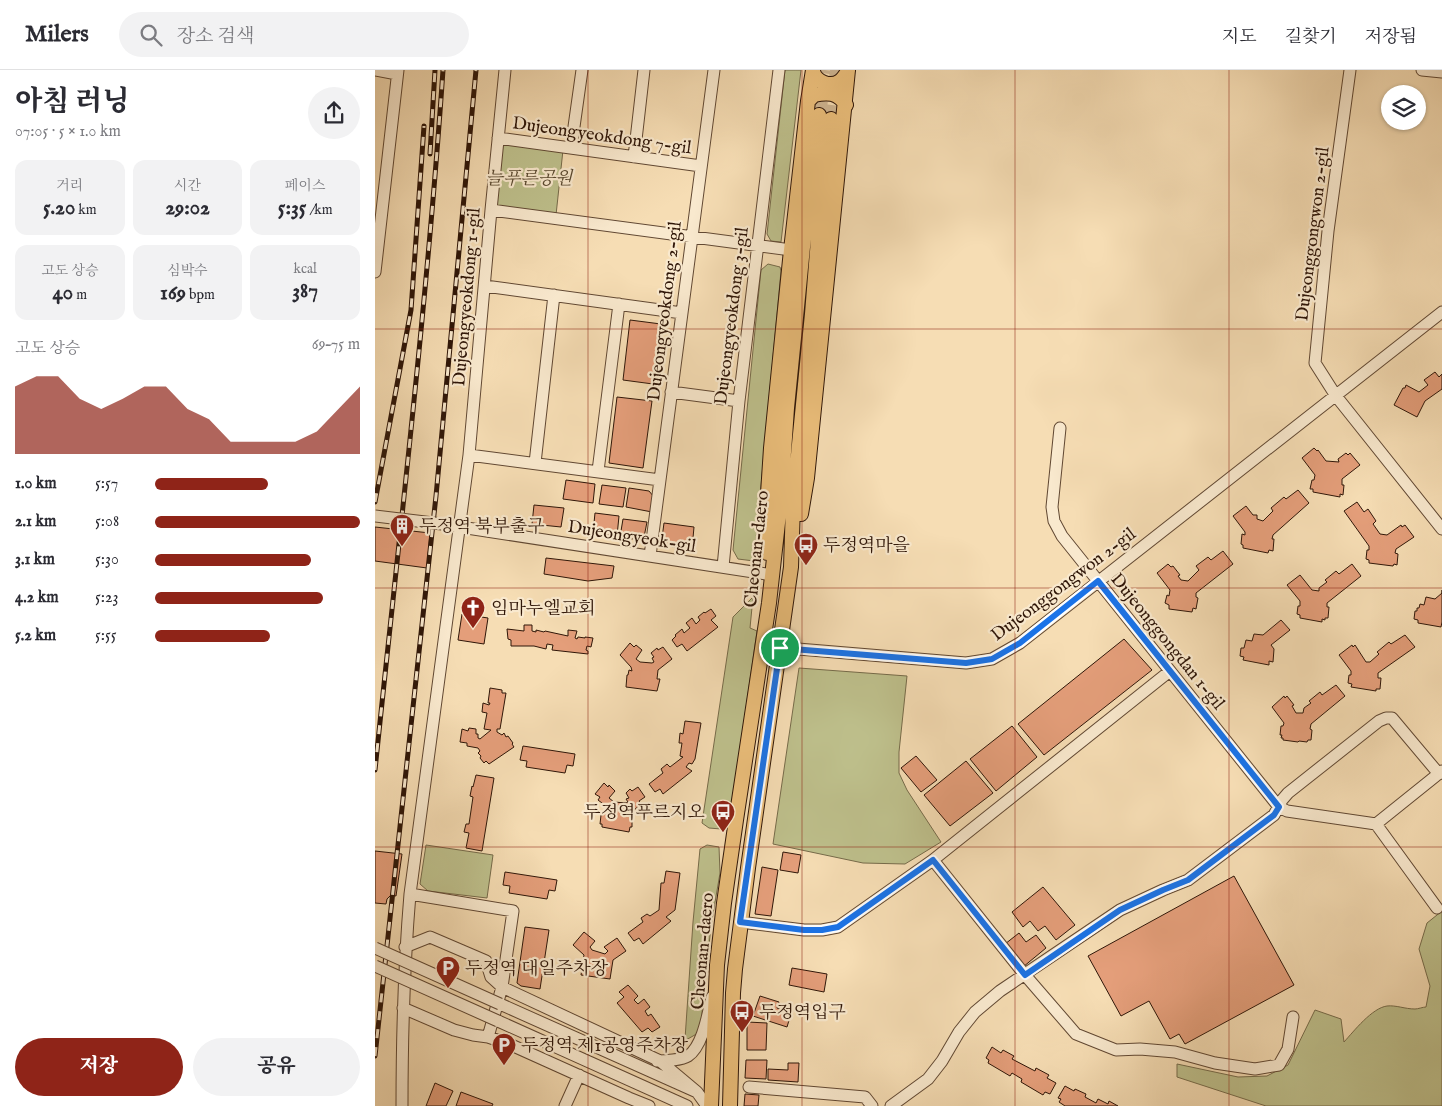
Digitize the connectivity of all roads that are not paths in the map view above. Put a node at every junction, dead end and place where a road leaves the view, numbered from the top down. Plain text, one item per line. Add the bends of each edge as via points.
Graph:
1 (376, 70) edge
2 (505, 70) edge
3 (582, 70) edge
4 (644, 70) edge
5 (713, 70) edge
6 (779, 70) edge
7 (1349, 70) edge
8 (1422, 70) edge
9 (813, 71) edge
10 (848, 71) edge
11 (398, 72) edge
12 (1442, 72) edge
13 (808, 101) junction
14 (846, 105) junction
15 (498, 138) junction
16 (571, 148) junction
17 (633, 156) junction
18 (701, 166) junction
19 (491, 210) junction
20 (378, 232) edge
21 (692, 236) junction
22 (757, 245) junction
23 (791, 250) junction
24 (375, 272) edge
25 (485, 286) junction
26 (554, 295) junction
27 (619, 304) junction
28 (1442, 312) edge
29 (682, 313) junction
30 (671, 392) junction
31 (1337, 396) junction
32 (739, 401) junction
33 (1060, 428) dead end
34 (469, 455) junction
35 (535, 463) junction
36 (598, 471) junction
37 (660, 480) junction
38 (375, 516) edge
39 (455, 526) junction
40 (1442, 528) edge
41 (650, 556) junction
42 (723, 567) junction
43 (791, 567) junction
44 (766, 574) junction
45 (1098, 581) junction
46 (769, 603) junction
47 (762, 646) junction
48 (780, 648) junction
49 (1170, 671) junction
50 (1441, 772) edge
51 (1279, 807) junction
52 (1376, 824) junction
53 (933, 860) junction
54 (410, 894) junction
55 (1437, 908) dead end
56 (740, 922) junction
57 (405, 947) junction
58 (375, 948) edge
59 (375, 966) edge
60 (1025, 975) junction
61 (717, 984) junction
62 (502, 987) junction
63 (403, 1008) junction
64 (1293, 1017) dead end
65 (488, 1037) junction
66 (620, 1058) junction
67 (660, 1061) junction
68 (579, 1075) junction
69 (635, 1083) junction
70 (749, 1087) dead end
71 (697, 1092) junction
72 (401, 1106) edge
73 (565, 1106) edge
74 (649, 1106) edge
75 (669, 1106) edge
76 (687, 1106) edge
77 (707, 1106) edge
78 (711, 1106) edge
79 (730, 1106) edge
80 (872, 1106) edge
81 (891, 1106) edge

1 - 11 street
2 - 15 street, Dujeongyeokdong 1-gil
3 - 16 street
4 - 17 street
5 - 18 street, Dujeongyeokdong 2-gil
6 - 22 street, Dujeongyeokdong 3-gil
7 - 31 street, Dujeonggongwon 2-gil via 1315,363
8 - 12 street
9 - 10 main road via 820,82 830,84 838,83
9 - 13 main road
10 - 14 main road
11 - 20 street
13 - 14 main road via 814,95 826,93 840,97
13 - 23 main road
14 - 43 main road via 807,478
15 - 16 street, Dujeongyeokdong 7-gil
15 - 19 street, Dujeongyeokdong 1-gil
16 - 17 street, Dujeongyeokdong 7-gil
17 - 18 street, Dujeongyeokdong 7-gil
18 - 21 street, Dujeongyeokdong 2-gil
19 - 21 street
19 - 25 street, Dujeongyeokdong 1-gil
20 - 24 street
21 - 22 street
21 - 29 street, Dujeongyeokdong 2-gil
22 - 23 street
22 - 32 street, Dujeongyeokdong 3-gil
23 - 44 main road via 771,448
25 - 26 street
25 - 34 street, Dujeongyeokdong 1-gil
26 - 27 street
26 - 35 street
27 - 29 street
27 - 36 street
28 - 31 street, Dujeonggongwon 2-gil
29 - 30 street, Dujeongyeokdong 2-gil
30 - 32 street
30 - 37 street, Dujeongyeokdong 2-gil
31 - 40 street, Dujeonggongwon 2-gil
31 - 45 street, Dujeonggongwon 2-gil
32 - 42 street, Dujeongyeokdong 3-gil
33 - 45 street, Dujeonggongdan 1-gil via 1052,507 1054,520 1062,536
34 - 35 street
34 - 39 street, Dujeongyeokdong 1-gil
35 - 36 street
36 - 37 street
37 - 41 street, Dujeongyeokdong 2-gil
38 - 39 street, Dujeongyeok-gil, bridge
39 - 41 street, Dujeongyeok-gil
39 - 54 street, Dujeongyeokdong 1-gil
41 - 42 street, Dujeongyeok-gil
42 - 44 street, Dujeongyeok-gil
43 - 46 main road, Cheonan-daero via 793,505 812,314 825,117 803,248
43 - 48 main road, Cheonan-daero
44 - 46 main road
45 - 48 street, Dujeonggongwon 2-gil via 1020,643 992,659 966,663
45 - 49 street, Dujeonggongdan 1-gil
46 - 47 main road, Cheonan-daero
47 - 48 street, Dujeonggongwon 2-gil
47 - 61 main road, Cheonan-daero via 724,903
48 - 56 main road, Cheonan-daero
49 - 51 street, Dujeonggongdan 1-gil
49 - 53 street, Cheonan-daero
50 - 51 street via 1392,718 1386,718 1288,793
50 - 52 street
51 - 52 street
51 - 60 street via 1274,815 1188,880 1120,910
52 - 55 street
53 - 56 street, Cheonan-daero via 838,927 804,930
53 - 60 street
54 - 57 street, Dujeongyeokdong 1-gil
54 - 62 street via 513,911
56 - 79 main road, Cheonan-daero via 733,993
57 - 62 street via 430,937 486,960 491,977
57 - 63 street, Dujeongyeokdong 1-gil
58 - 66 street, bridge
59 - 69 street, bridge
60 - 64 street via 1075,1034 1115,1050 1175,1052 1215,1063 1263,1068 1279,1064 1288,1049
60 - 81 street via 975,1012 928,1080
61 - 67 street via 700,1040 693,1051 683,1058
61 - 78 main road, Cheonan-daero
62 - 65 street
62 - 67 street
63 - 65 street via 454,1030
63 - 72 street, Dujeongyeokdong 1-gil
65 - 68 street
66 - 67 street
66 - 71 street
67 - 71 street
68 - 73 street
68 - 74 street
69 - 75 street
69 - 76 street
70 - 80 street via 865,1097
71 - 77 street

